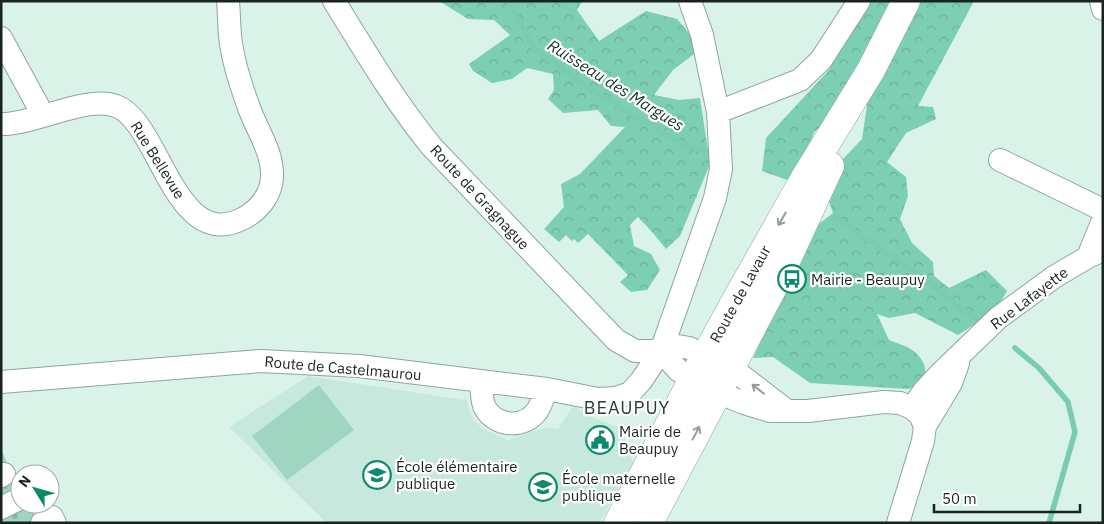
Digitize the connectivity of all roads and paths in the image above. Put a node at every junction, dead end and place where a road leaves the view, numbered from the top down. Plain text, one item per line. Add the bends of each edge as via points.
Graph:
1 (228, 1) edge
2 (334, 1) edge
3 (690, 1) edge
4 (859, 1) edge
5 (906, 1) edge
6 (1101, 1) edge
7 (1103, 9) edge
8 (1, 38) edge
9 (871, 70) junction
10 (718, 112) junction
11 (44, 115) junction
12 (1, 124) edge
13 (1000, 160) dead end
14 (1103, 210) edge
15 (1103, 220) edge
16 (1095, 253) edge
17 (661, 351) junction
18 (699, 367) junction
19 (724, 380) junction
20 (481, 381) junction
21 (1, 382) edge
22 (546, 389) junction
23 (918, 417) junction
24 (42, 523) edge
25 (55, 523) edge
26 (618, 523) edge
27 (649, 523) edge
28 (898, 523) edge

1 - 11 street, Rue Bellevue via 230,36 237,70 269,156 272,175 270,189 251,214 235,222 219,224 204,220 191,210 179,197 138,125 117,106 102,102
2 - 17 street, Route de Gragnague via 388,87 432,147 616,340 635,351
3 - 10 street, Route de Castelmaurou via 702,35
4 - 10 street via 821,60 800,80
5 - 9 main road, Route de Lavaur
6 - 7 street
8 - 11 street
9 -> 18 main road, Route de Lavaur via 806,176
9 - 19 main road, Route de Lavaur via 781,272
10 - 17 street, Route de Castelmaurou via 721,169
11 - 12 street, Rue Bellevue
13 - 14 street
15 - 16 street
16 - 23 street, Rue Lafayette via 1054,277 998,318 924,391
17 - 18 street via 678,370
17 - 22 street, Route de Castelmaurou via 630,393 616,398 598,399
18 - 19 main road
18 - 26 main road, Route de Lavaur
19 - 23 street via 739,374 786,410 808,411 884,402 900,403
27 -> 19 main road, Route de Lavaur
20 - 21 street, Route de Castelmaurou via 359,366 261,361
20 - 22 street, Route de Castelmaurou
20 - 22 street via 485,407 495,419 510,424 521,423 530,417 537,410
23 - 28 street via 923,441
24 - 25 street via 52,517

